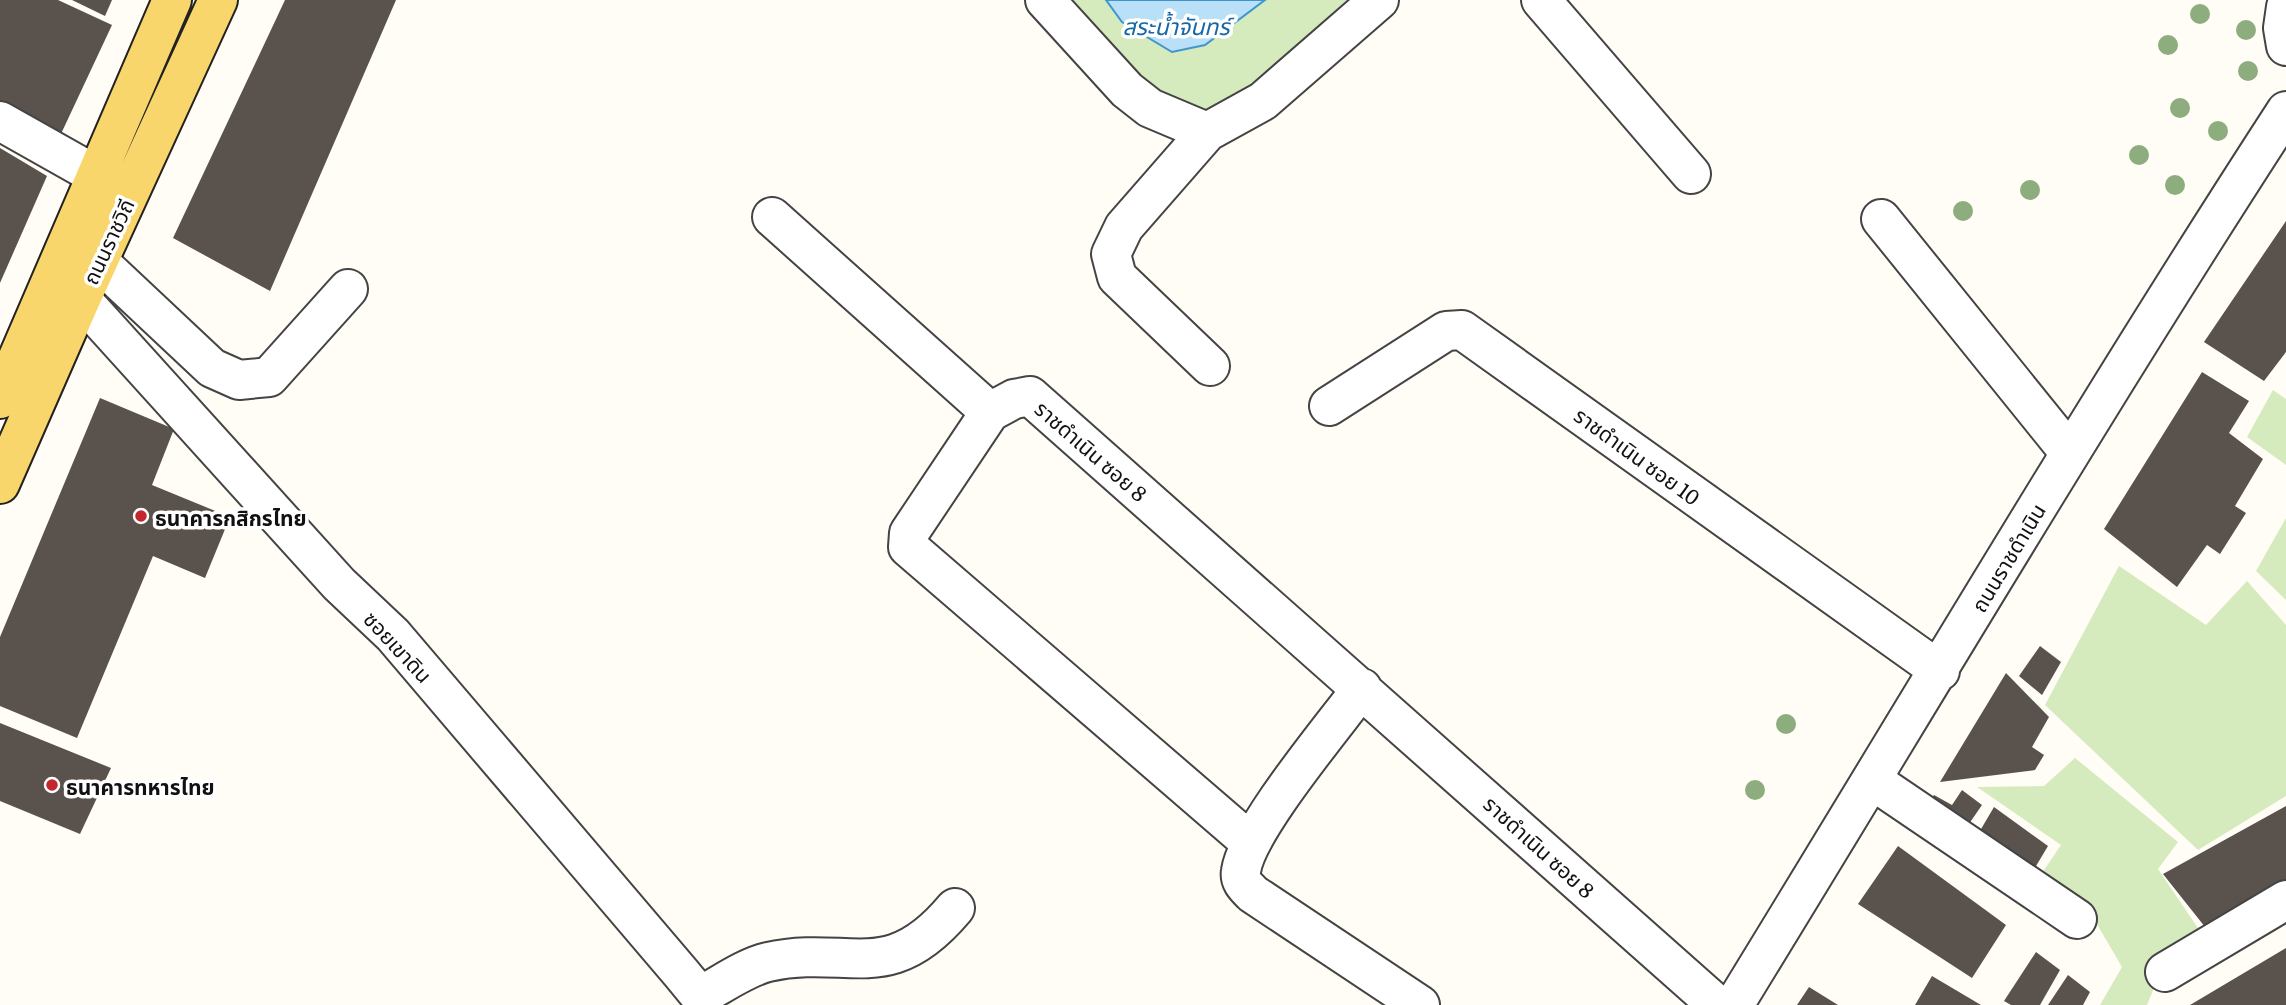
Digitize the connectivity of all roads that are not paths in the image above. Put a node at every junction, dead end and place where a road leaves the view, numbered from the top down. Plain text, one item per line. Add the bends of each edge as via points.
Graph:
1 (172, 0) edge
2 (218, 0) edge
3 (1045, 0) edge
4 (1379, 0) edge
5 (1541, 0) edge
6 (2286, 7) edge
7 (2286, 46) edge
8 (2286, 111) edge
9 (0, 121) edge
10 (1207, 132) junction
11 (1691, 174) dead end
12 (113, 185) junction
13 (772, 218) dead end
14 (1881, 219) dead end
15 (98, 261) junction
16 (348, 289) dead end
17 (81, 299) junction
18 (1210, 366) dead end
19 (0, 399) edge
20 (1329, 406) dead end
21 (990, 412) junction
22 (2069, 452) junction
23 (0, 484) edge
24 (1940, 671) junction
25 (1362, 688) junction
26 (1872, 780) junction
27 (1250, 842) junction
28 (2286, 900) edge
29 (955, 908) dead end
30 (2077, 919) dead end
31 (2165, 972) dead end
32 (702, 1000) edge
33 (1420, 1005) edge
34 (1717, 1005) edge
35 (1734, 1005) edge

1 - 12 main road, ถนนราชวิถี
2 - 12 main road, ถนนราชวิถี
3 - 10 street via 1127,90 1150,108
4 - 10 street via 1263,101
5 - 11 street
6 - 7 street
8 - 22 street, ถนนราชดำเนิน
9 - 12 street
10 - 18 street via 1124,227 1111,254 1117,277
12 - 15 main road, ถนนราชวิถี
12 - 19 main road, ถนนราชวิถี
13 - 21 street
14 - 22 street
15 - 16 street via 212,368 239,380 269,377
15 - 17 main road, ถนนราชวิถี
17 - 23 main road, ถนนราชวิถี
17 - 32 street, ซอยเขาดิน via 339,584 393,635
20 - 24 street, ราชดำเนิน ซอย 10 via 1446,331 1462,330
21 - 25 street, ราชดำเนิน ซอย 8 via 1014,398 1030,396
21 - 27 street via 909,533 908,547
22 - 24 street, ถนนราชดำเนิน
24 - 26 street, ถนนราชดำเนิน
25 - 27 street
25 - 34 street, ราชดำเนิน ซอย 8
26 - 30 street
26 - 35 street, ถนนราชดำเนิน
27 - 33 street via 1240,873 1253,894
28 - 31 street
29 - 32 street via 927,936 891,958 808,957 765,962

